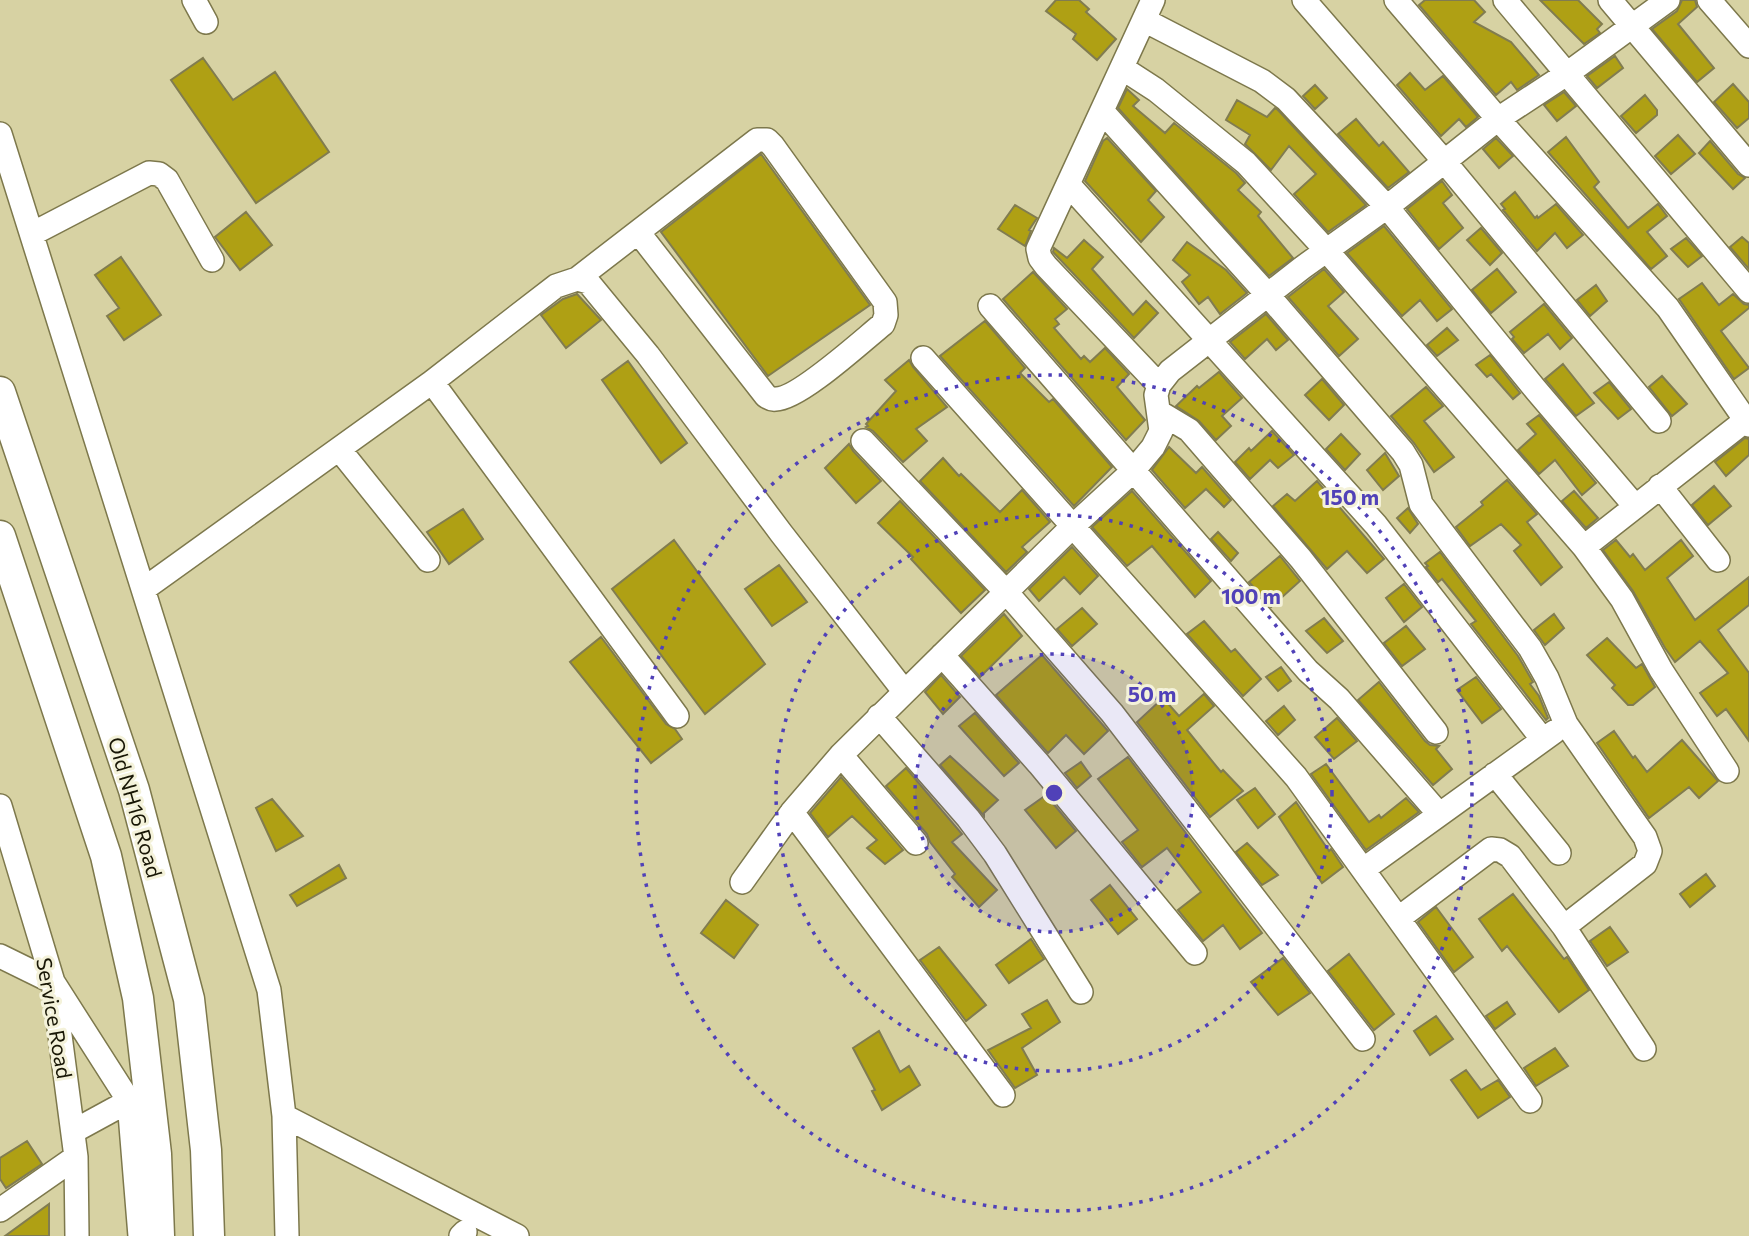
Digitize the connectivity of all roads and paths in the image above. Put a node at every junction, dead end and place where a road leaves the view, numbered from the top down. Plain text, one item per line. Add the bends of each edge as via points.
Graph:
1 (194, 0) edge
2 (1304, 0) edge
3 (1396, 0) edge
4 (1505, 0) edge
5 (1611, 0) edge
6 (1668, 0) edge
7 (1709, 0) edge
8 (1146, 7) edge
9 (206, 22) dead end
10 (1633, 27) junction
11 (1749, 46) edge
12 (1122, 68) junction
13 (1569, 73) junction
14 (1102, 111) junction
15 (1498, 118) junction
16 (0, 134) edge
17 (1444, 161) junction
18 (1749, 165) edge
19 (1068, 184) junction
20 (1387, 206) junction
21 (638, 232) junction
22 (32, 234) junction
23 (1327, 251) junction
24 (212, 260) dead end
25 (577, 279) junction
26 (1749, 291) edge
27 (1267, 295) junction
28 (990, 306) dead end
29 (1209, 340) junction
30 (923, 358) dead end
31 (432, 382) junction
32 (1159, 385) junction
33 (0, 393) edge
34 (1158, 412) junction
35 (1660, 421) dead end
36 (1747, 423) edge
37 (863, 441) dead end
38 (339, 449) junction
39 (1133, 471) junction
40 (1660, 486) junction
41 (1634, 505) junction
42 (1073, 526) junction
43 (0, 536) edge
44 (1584, 547) junction
45 (428, 560) dead end
46 (1718, 560) dead end
47 (144, 589) junction
48 (1007, 593) junction
49 (942, 655) junction
50 (904, 691) junction
51 (677, 716) dead end
52 (879, 716) junction
53 (1566, 724) junction
54 (1436, 732) dead end
55 (1543, 740) junction
56 (841, 755) junction
57 (1727, 771) dead end
58 (1495, 774) junction
59 (0, 806) edge
60 (792, 812) junction
61 (1439, 814) junction
62 (916, 843) dead end
63 (1559, 853) dead end
64 (1364, 869) junction
65 (742, 882) dead end
66 (1399, 918) junction
67 (1564, 927) junction
68 (1195, 953) dead end
69 (0, 956) edge
70 (53, 982) junction
71 (1081, 992) dead end
72 (1363, 1039) dead end
73 (1644, 1049) dead end
74 (1003, 1095) dead end
75 (129, 1101) junction
76 (1530, 1101) dead end
77 (284, 1116) junction
78 (74, 1131) junction
79 (76, 1157) junction
80 (0, 1210) edge
81 (77, 1236) edge
82 (140, 1236) edge
83 (159, 1236) edge
84 (209, 1236) edge
85 (287, 1236) edge
86 (517, 1236) edge

1 - 9 street
2 - 17 street
3 - 15 street
4 - 13 street
5 - 10 street
6 - 10 street
7 - 11 street
8 - 12 street
8 - 20 street via 1286,99
10 - 13 street
10 - 18 street
12 - 14 street
12 - 23 street via 1246,163
13 - 15 street
13 - 26 street
14 - 19 street
14 - 27 street
15 - 17 street
15 - 36 street via 1668,308
16 - 22 street
17 - 20 street
17 - 35 street
19 - 29 street
19 - 32 street via 1038,249 1040,258
20 - 23 street
20 - 41 street
21 - 21 street via 772,400 809,383 883,324 887,315 885,302 766,140 757,140
21 - 25 street
22 - 24 street via 149,173 159,174 167,180
22 - 47 street
23 - 27 street
23 - 44 street
25 - 31 street via 556,286
25 - 50 street via 588,282 648,355
27 - 29 street
27 - 53 street via 1403,452 1421,504 1530,648
28 - 39 street
29 - 32 street via 1170,370
29 - 55 street via 1376,525
30 - 42 street
31 - 38 street
31 - 51 street
32 - 34 street
33 - 84 main road, Old NH16 Road via 134,790 189,999 206,1150
34 - 39 street via 1161,431
34 - 54 street via 1188,430 1301,559
36 - 40 street
37 - 48 street
38 - 45 street
38 - 47 street
39 - 42 street
39 - 61 street
40 - 41 street
40 - 46 street
41 - 44 street
42 - 48 street
42 - 64 street via 1296,778
43 - 83 main road, Old NH16 Road via 106,856 138,998 156,1154
44 - 57 street via 1622,599 1661,670
47 - 77 street via 269,990
48 - 49 street
48 - 72 street via 1112,713
49 - 50 street
49 - 68 street via 1048,774
50 - 52 street
52 - 56 street
52 - 71 street via 995,854
53 - 55 street
53 - 67 street via 1645,837 1650,851 1645,864
55 - 58 street
56 - 60 street
56 - 62 street
58 - 61 street
58 - 63 street
59 - 70 street, Service Road
60 - 65 street
60 - 74 street
61 - 64 street
64 - 66 street
66 - 67 street via 1492,849 1510,856
66 - 76 street
67 - 73 street
69 - 70 street
70 - 75 street
70 - 78 street, Service Road
75 - 78 street
75 - 82 street
77 - 85 street
77 - 86 street
78 - 79 street, Service Road
79 - 80 street
79 - 81 street, Service Road

